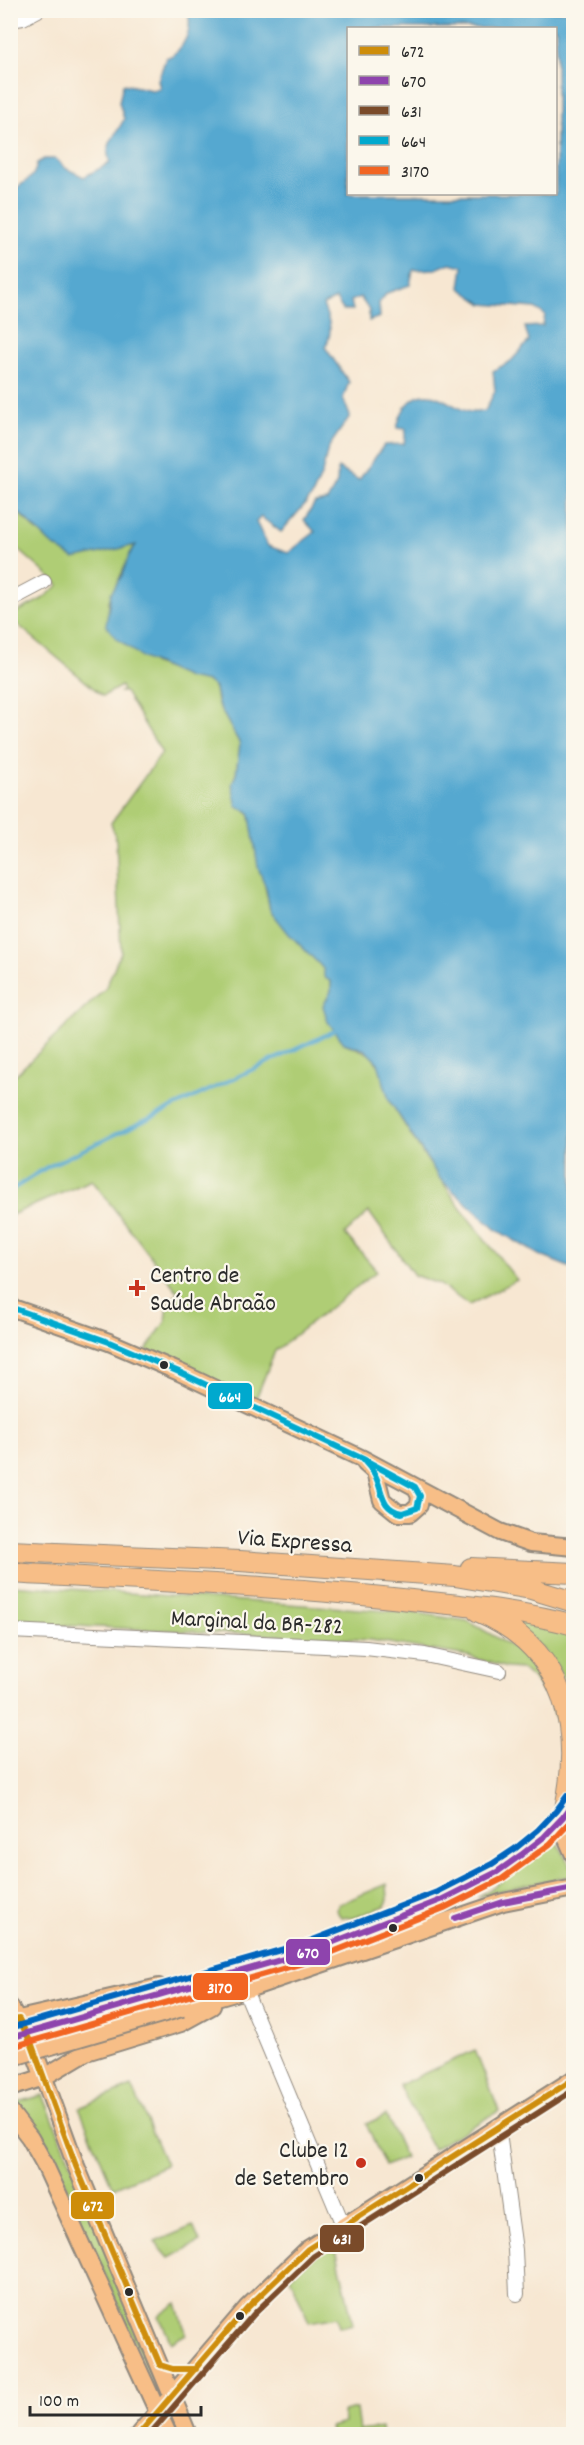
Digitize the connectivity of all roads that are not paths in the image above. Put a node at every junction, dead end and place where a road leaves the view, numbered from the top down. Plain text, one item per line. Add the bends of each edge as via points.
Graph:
1 (38, 10) edge
2 (10, 20) edge
3 (44, 582) dead end
4 (10, 600) edge
5 (10, 1306) edge
6 (363, 1460) junction
7 (415, 1487) junction
8 (573, 1547) edge
9 (10, 1551) edge
10 (366, 1570) junction
11 (10, 1573) edge
12 (573, 1573) edge
13 (573, 1602) edge
14 (464, 1605) junction
15 (573, 1625) edge
16 (10, 1631) edge
17 (499, 1671) dead end
18 (568, 1809) edge
19 (573, 1855) edge
20 (573, 1888) edge
21 (236, 1972) junction
22 (239, 1992) junction
23 (13, 2016) edge
24 (10, 2038) edge
25 (10, 2058) edge
26 (44, 2077) junction
27 (573, 2079) edge
28 (10, 2088) edge
29 (10, 2112) edge
30 (498, 2126) junction
31 (343, 2225) junction
32 (517, 2294) dead end
33 (160, 2365) junction
34 (196, 2369) junction
35 (173, 2396) junction
36 (159, 2413) junction
37 (141, 2432) edge
38 (168, 2434) edge
39 (188, 2434) edge

1 - 2 street
3 - 4 street
5 - 6 main road via 143,1356
6 - 7 main road
6 - 7 main road via 375,1472 382,1500 398,1513 410,1513 419,1504
7 - 8 main road via 500,1532 531,1542
9 - 10 highway, Via Expressa
10 - 12 highway via 433,1566
10 - 13 highway, Via Expressa via 455,1576 531,1588
11 - 14 highway, Via Expressa via 332,1591
14 - 15 highway, Via Expressa via 541,1616
14 - 18 highway via 514,1632 555,1675 566,1703 572,1748
16 - 17 street, Marginal da BR-282 via 366,1648 425,1655
18 - 19 main road via 566,1837
18 - 21 main road via 544,1837 521,1855 441,1900 308,1952
20 - 22 main road via 503,1902
21 - 23 main road
21 - 24 main road, bridge
22 - 25 main road, bridge
22 - 26 main road via 181,2023 86,2052
22 - 31 street
23 - 26 main road
26 - 28 main road
26 - 33 main road via 76,2166
27 - 30 main road
29 - 36 main road via 44,2163
30 - 31 main road
30 - 32 street via 514,2239
31 - 34 main road via 308,2249 269,2284
33 - 34 main road
33 - 35 main road
34 - 35 main road
35 - 36 main road
35 - 39 main road
36 - 37 main road
36 - 38 main road
37 - 38 main road via 159,2428

